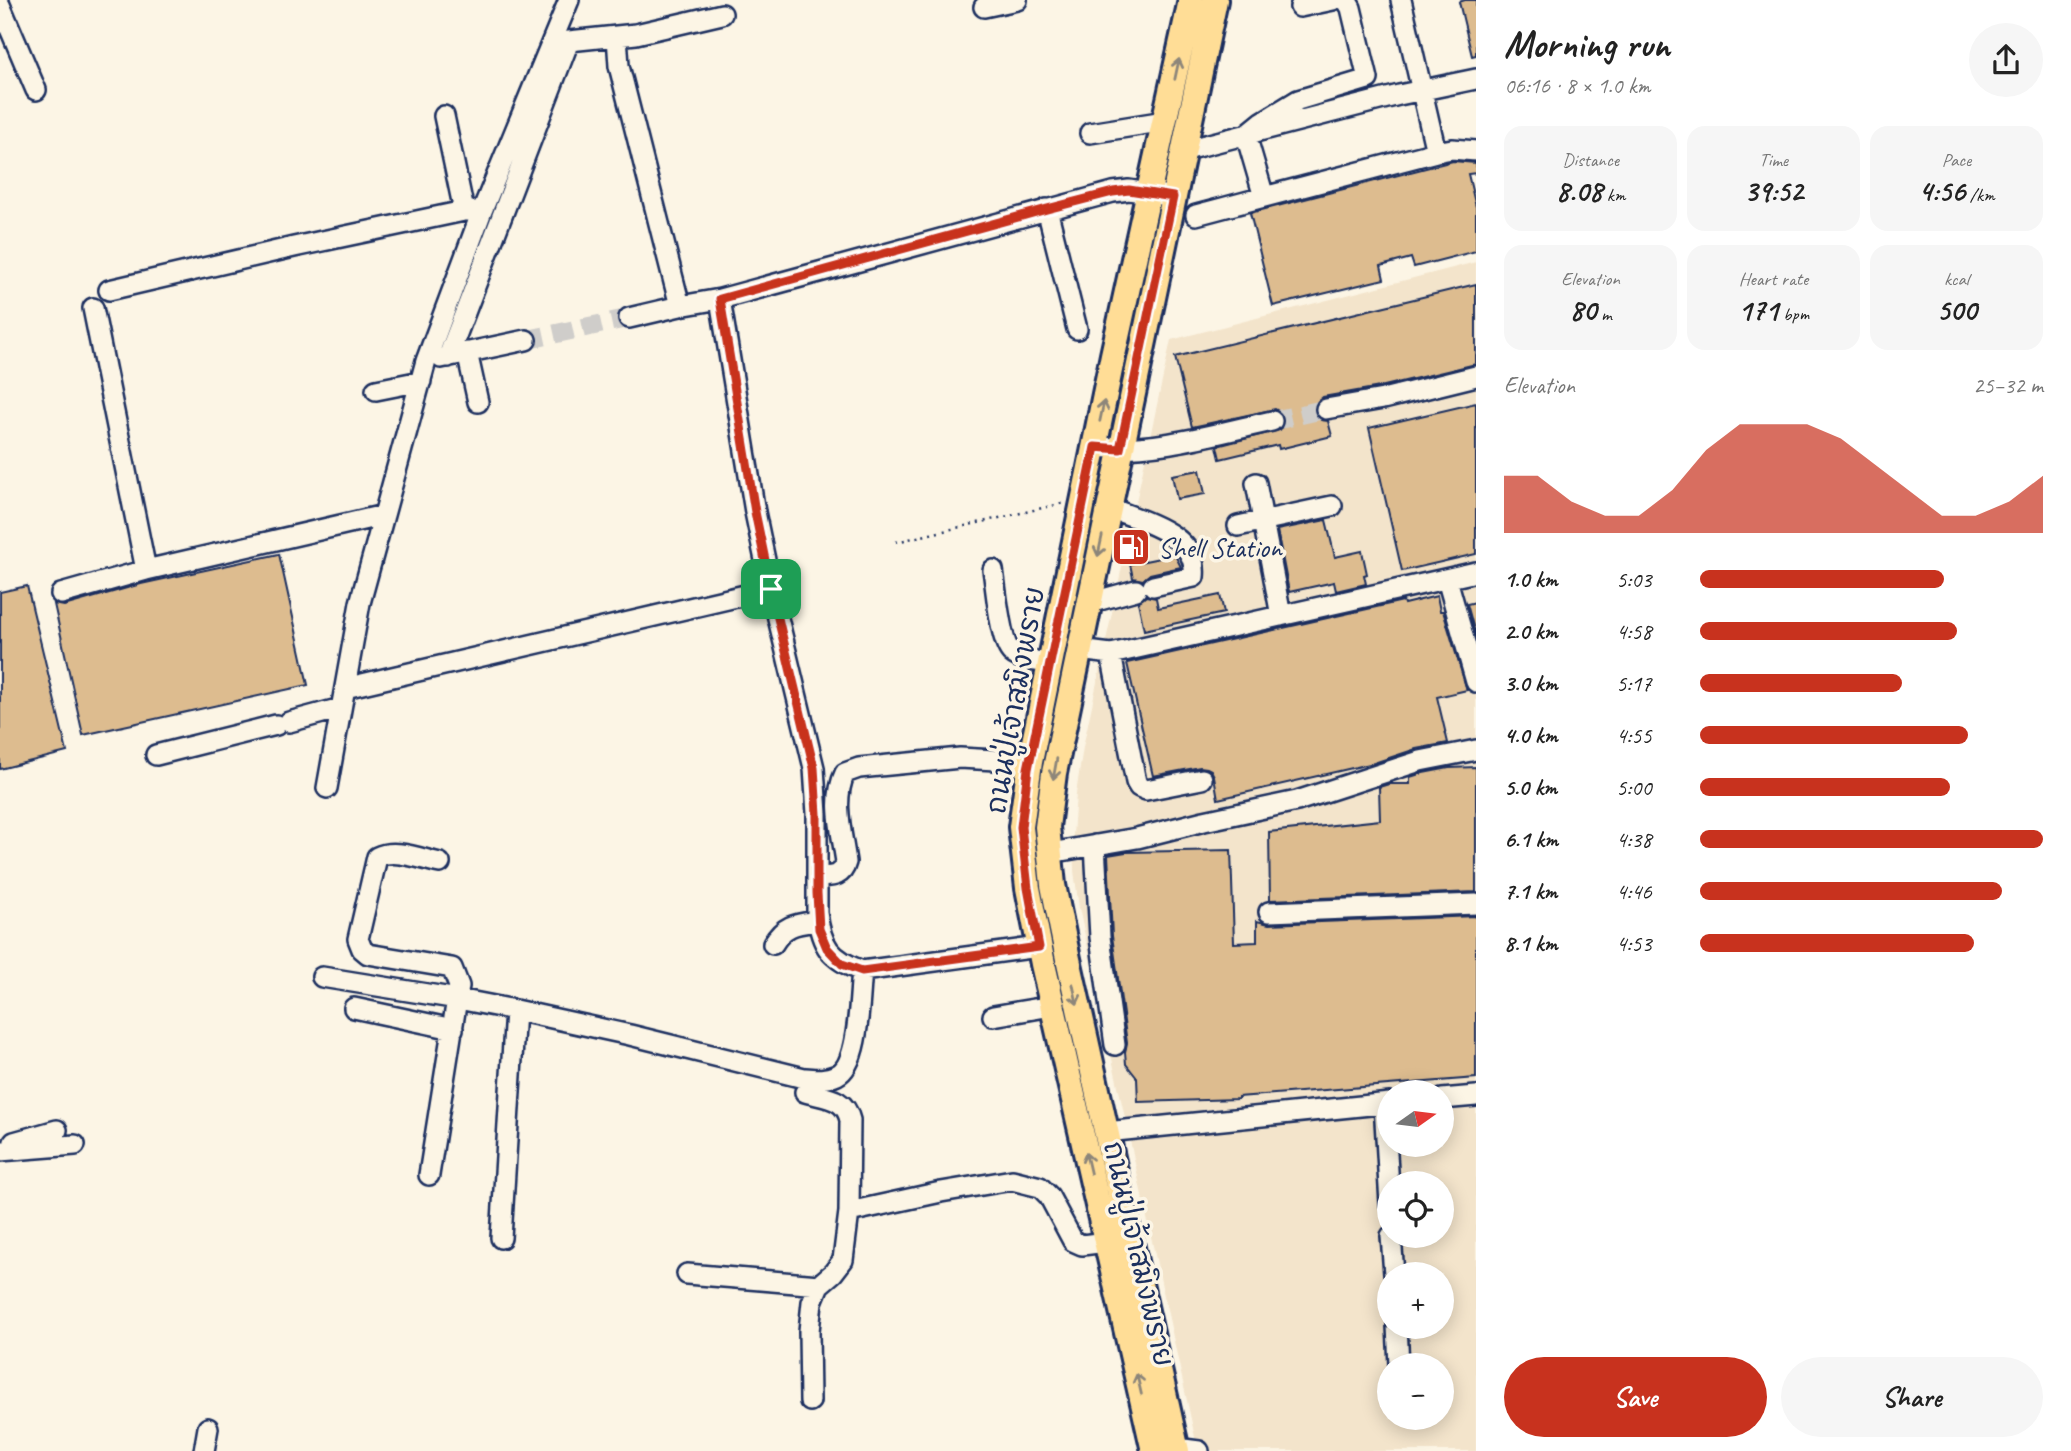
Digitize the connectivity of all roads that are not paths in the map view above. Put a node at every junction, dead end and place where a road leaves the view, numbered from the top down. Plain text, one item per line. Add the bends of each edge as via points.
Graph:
1 (569, 0) edge
2 (1017, 0) edge
3 (1191, 0) edge
4 (1215, 0) edge
5 (1333, 0) edge
6 (1344, 0) edge
7 (1401, 0) edge
8 (0, 5) edge
9 (984, 7) dead end
10 (1300, 7) dead end
11 (722, 14) dead end
12 (617, 36) junction
13 (1368, 79) junction
14 (1476, 79) edge
15 (36, 90) dead end
16 (1421, 91) junction
17 (1379, 101) junction
18 (444, 116) dead end
19 (1166, 121) junction
20 (1090, 133) dead end
21 (1246, 135) junction
22 (1476, 150) edge
23 (1182, 151) junction
24 (1436, 152) junction
25 (1148, 192) junction
26 (1173, 197) junction
27 (1264, 197) junction
28 (1047, 209) junction
29 (473, 211) junction
30 (1196, 215) dead end
31 (109, 290) dead end
32 (720, 299) junction
33 (680, 306) junction
34 (93, 308) dead end
35 (629, 318) tunnel mouth
36 (1077, 329) dead end
37 (526, 340) tunnel mouth
38 (458, 355) junction
39 (423, 371) junction
40 (1476, 376) edge
41 (376, 390) dead end
42 (478, 402) dead end
43 (1326, 410) tunnel mouth
44 (1272, 421) tunnel mouth
45 (1095, 447) junction
46 (1120, 449) junction
47 (1256, 483) dead end
48 (1332, 506) dead end
49 (1108, 507) junction
50 (384, 515) junction
51 (1263, 520) junction
52 (1238, 526) dead end
53 (146, 570) junction
54 (993, 570) dead end
55 (1476, 572) edge
56 (1447, 579) junction
57 (771, 589) junction
58 (61, 594) dead end
59 (1088, 603) junction
60 (1281, 616) junction
61 (1079, 650) junction
62 (1111, 654) junction
63 (1050, 663) junction
64 (1476, 682) edge
65 (345, 688) junction
66 (341, 708) junction
67 (1476, 750) edge
68 (156, 755) dead end
69 (1030, 762) junction
70 (1202, 779) dead end
71 (327, 788) dead end
72 (1095, 845) junction
73 (1049, 853) junction
74 (440, 863) dead end
75 (817, 877) junction
76 (1476, 904) edge
77 (1269, 912) dead end
78 (818, 920) junction
79 (773, 944) dead end
80 (1039, 947) junction
81 (862, 971) junction
82 (322, 976) dead end
83 (458, 999) junction
84 (1052, 1006) junction
85 (354, 1008) dead end
86 (515, 1010) junction
87 (993, 1016) dead end
88 (453, 1029) junction
89 (1115, 1045) dead end
90 (805, 1092) dead end
91 (1476, 1096) edge
92 (1454, 1098) edge
93 (1377, 1105) edge
94 (57, 1130) dead end
95 (1106, 1132) junction
96 (75, 1146) dead end
97 (2, 1150) edge
98 (429, 1175) dead end
99 (849, 1212) junction
100 (501, 1238) dead end
101 (1106, 1242) junction
102 (687, 1274) dead end
103 (819, 1285) junction
104 (810, 1401) dead end
105 (208, 1427) dead end
106 (1169, 1450) edge
107 (204, 1451) edge

1 - 29 street
2 - 9 street
19 -> 3 main road, ถนนปู่เจ้าสมิงพราย
4 - 23 main road, ถนนปู่เจ้าสมิงพราย
5 - 10 street
6 - 13 street via 1351,8
7 - 16 street
8 - 15 street
11 - 12 street
12 - 33 street via 619,66
12 - 38 street via 569,41
13 - 17 street
13 - 21 street via 1298,100
14 - 16 street
16 - 17 street
16 - 24 street
17 - 21 street
18 - 29 street
19 - 20 street
19 - 25 main road, ถนนปู่เจ้าสมิงพราย
21 - 23 street
21 - 27 street
22 - 24 street
23 - 26 main road, ถนนปู่เจ้าสมิงพราย
24 - 27 street
25 - 26 street
25 - 28 street via 1113,192
45 -> 25 main road, ถนนปู่เจ้าสมิงพราย
26 - 46 main road, ถนนปู่เจ้าสมิงพราย
27 - 30 street
28 - 32 street
28 - 36 street
29 - 31 street
29 - 39 street
32 - 33 street
32 - 57 street
33 - 35 street
34 - 53 street
37 - 38 street
38 - 39 street
38 - 42 street
39 - 41 street
39 - 50 street
40 - 43 street
44 - 46 street
45 - 46 street
45 - 63 main road, ถนนปู่เจ้าสมิงพราย
46 - 49 main road, ถนนปู่เจ้าสมิงพราย
47 - 51 street
48 - 51 street
49 -> 59 main road, ถนนปู่เจ้าสมิงพราย
49 - 59 street via 1182,542 1191,552 1194,577
50 - 53 street
50 - 65 street via 360,603
51 - 52 street
51 - 60 street
53 - 58 street
54 - 63 street via 1007,645 1012,653
55 - 56 street
56 - 60 street
56 - 64 street
57 - 65 street
57 - 75 street via 814,768
59 - 61 main road, ถนนปู่เจ้าสมิงพราย
60 - 62 street
61 - 62 street
61 -> 73 main road, ถนนปู่เจ้าสมิงพราย via 1054,773 1047,828
62 - 70 street via 1139,787 1146,790
63 - 69 main road, ถนนปู่เจ้าสมิงพราย
65 - 66 street
66 - 68 street
66 - 71 street
67 - 72 street via 1420,761 1297,802
69 - 75 street via 960,758 845,772 838,805 844,870 837,876
69 - 80 main road, ถนนปู่เจ้าสมิงพราย via 1021,827
72 - 73 street
72 - 89 street via 1100,937
73 -> 95 main road, ถนนปู่เจ้าสมิงพราย
74 - 83 street via 394,853 377,857 358,939 368,954 452,968
75 - 78 street
76 - 77 street
78 - 79 street via 781,931
78 - 81 street via 827,948 842,964
80 - 81 street
80 - 84 main road, ถนนปู่เจ้าสมิงพราย
81 - 86 street via 850,1060 845,1070 822,1079
82 - 83 street
83 - 86 street
83 - 88 street
84 - 87 street
101 -> 84 main road, ถนนปู่เจ้าสมิงพราย
85 - 88 street
86 - 100 street
88 - 98 street
90 - 99 street via 843,1103 848,1111
91 - 92 street
93 - 95 street
94 - 97 street
95 - 106 main road, ถนนปู่เจ้าสมิงพราย
96 - 97 street
99 - 101 street via 1012,1180 1040,1187 1049,1196 1073,1241 1083,1245
99 - 103 street via 843,1261
106 -> 101 main road, ถนนปู่เจ้าสมิงพราย
102 - 103 street
103 - 104 street via 809,1331
105 - 107 street

